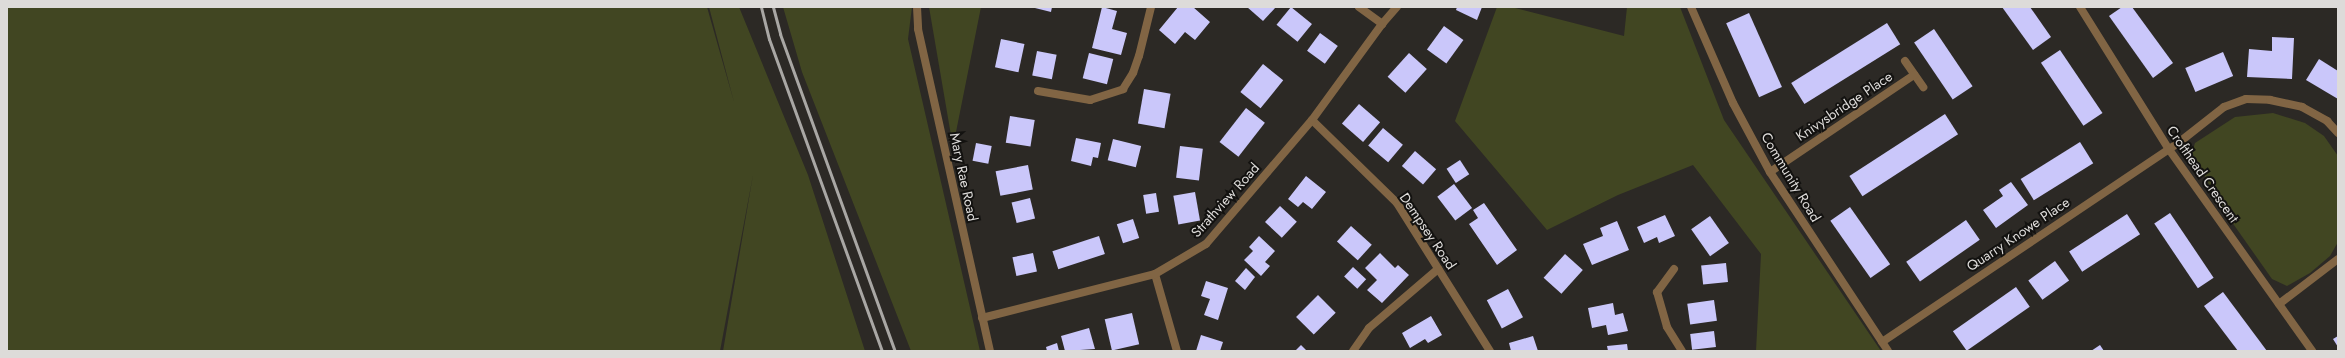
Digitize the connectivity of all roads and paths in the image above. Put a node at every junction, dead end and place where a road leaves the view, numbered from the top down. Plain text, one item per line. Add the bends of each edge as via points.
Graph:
1 (917, 7) edge
2 (1151, 7) edge
3 (1359, 7) edge
4 (1397, 7) edge
5 (1692, 7) edge
6 (2080, 7) edge
7 (1382, 24) junction
8 (1905, 61) dead end
9 (1914, 75) junction
10 (1923, 87) dead end
11 (1038, 91) dead end
12 (1312, 120) junction
13 (2338, 133) edge
14 (2168, 148) junction
15 (1770, 172) junction
16 (2338, 259) edge
17 (1438, 269) junction
18 (1674, 269) dead end
19 (1155, 274) junction
20 (2279, 304) junction
21 (982, 318) junction
22 (1882, 342) junction
23 (990, 351) edge
24 (1177, 351) edge
25 (1353, 351) edge
26 (1490, 351) edge
27 (1682, 351) edge
28 (1888, 351) edge
29 (2312, 351) edge

1 - 21 street, Mary Rae Road via 918,29
2 - 11 street via 1139,56 1133,73 1123,88 1090,100
3 - 7 street
4 - 7 street, Strathview Road
5 - 15 street, Community Road via 1733,103
6 - 14 street, Crofthead Crescent
7 - 12 street, Strathview Road
8 - 9 street, Knivysbridge Place
9 - 10 street, Knivysbridge Place
9 - 15 street, Knivysbridge Place
12 - 17 street, Dempsey Road via 1397,203
12 - 19 street, Strathview Road via 1206,244
13 - 14 street, Quarry Knowe Place via 2326,121 2302,107 2270,100 2246,99 2224,107 2177,144
14 - 20 street, Crofthead Crescent
14 - 22 street, Quarry Knowe Place
15 - 22 street, Community Road
16 - 20 street
17 - 25 street via 1369,328
17 - 26 street, Dempsey Road
18 - 27 street via 1657,292 1667,327
19 - 21 street, Strathview Road
19 - 24 street
20 - 29 street, Crofthead Crescent
21 - 23 street, Mary Rae Road
22 - 28 street, Community Road

